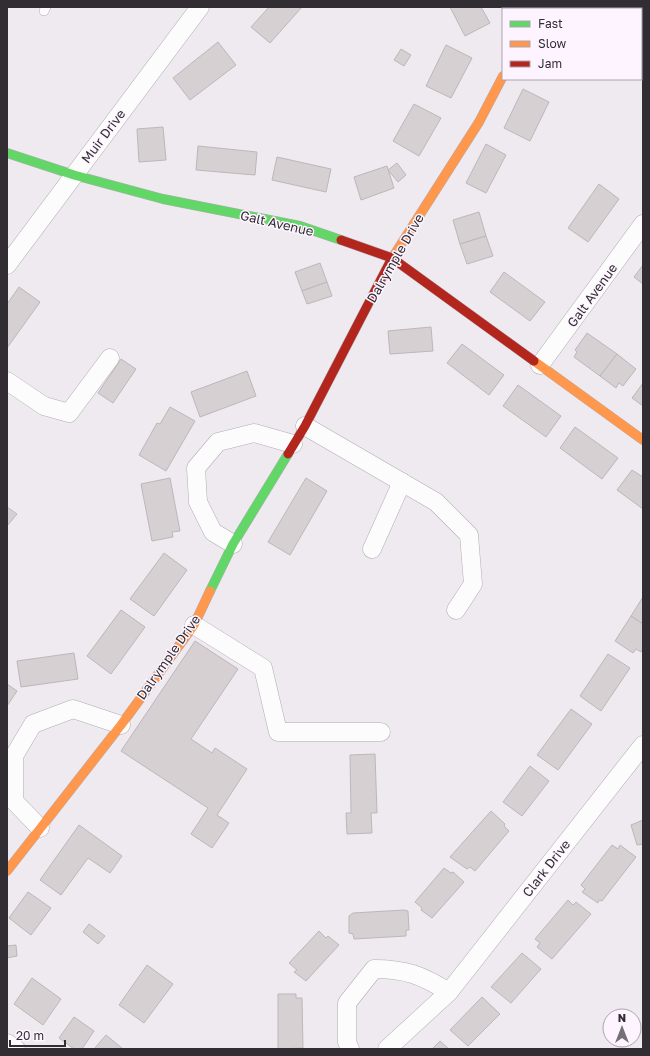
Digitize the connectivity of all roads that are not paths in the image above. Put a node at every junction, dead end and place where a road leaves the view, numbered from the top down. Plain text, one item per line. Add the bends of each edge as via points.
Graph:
1 (200, 7) edge
2 (502, 78) edge
3 (7, 153) edge
4 (74, 175) junction
5 (643, 224) edge
6 (392, 258) junction
7 (7, 265) edge
8 (110, 358) dead end
9 (540, 365) junction
10 (7, 381) edge
11 (305, 426) junction
12 (643, 440) edge
13 (293, 444) junction
14 (402, 482) junction
15 (233, 544) junction
16 (372, 548) dead end
17 (456, 610) dead end
18 (194, 625) junction
19 (121, 725) junction
20 (381, 732) dead end
21 (643, 745) edge
22 (40, 828) junction
23 (7, 871) edge
24 (449, 992) junction
25 (7, 1043) edge
26 (16, 1049) edge
27 (350, 1049) edge
28 (387, 1049) edge

1 - 4 street, Muir Drive
2 - 6 street, Dalrymple Drive via 479,122
3 - 4 street, Galt Avenue
4 - 6 street, Galt Avenue via 163,199 300,226
4 - 7 street, Muir Drive
5 - 9 street, Galt Avenue
6 - 9 street, Galt Avenue
6 - 11 street, Dalrymple Drive
8 - 10 street via 69,413 44,406
9 - 12 street, Galt Avenue
11 - 13 street, Dalrymple Drive
11 - 14 street
13 - 15 street, Dalrymple Drive
13 - 15 street via 254,432 218,442 196,468 198,502 213,532
14 - 16 street
14 - 17 street via 436,502 469,535 473,584
15 - 18 street, Dalrymple Drive
18 - 19 street, Dalrymple Drive
18 - 20 street via 263,668 278,732
19 - 22 street, Dalrymple Drive
19 - 22 street via 73,709 33,724 14,756 14,801
21 - 24 street, Clark Drive
22 - 23 street, Dalrymple Drive
24 - 27 street via 426,978 396,969 374,969 347,1003 347,1042
24 - 28 street, Clark Drive
25 - 26 street

